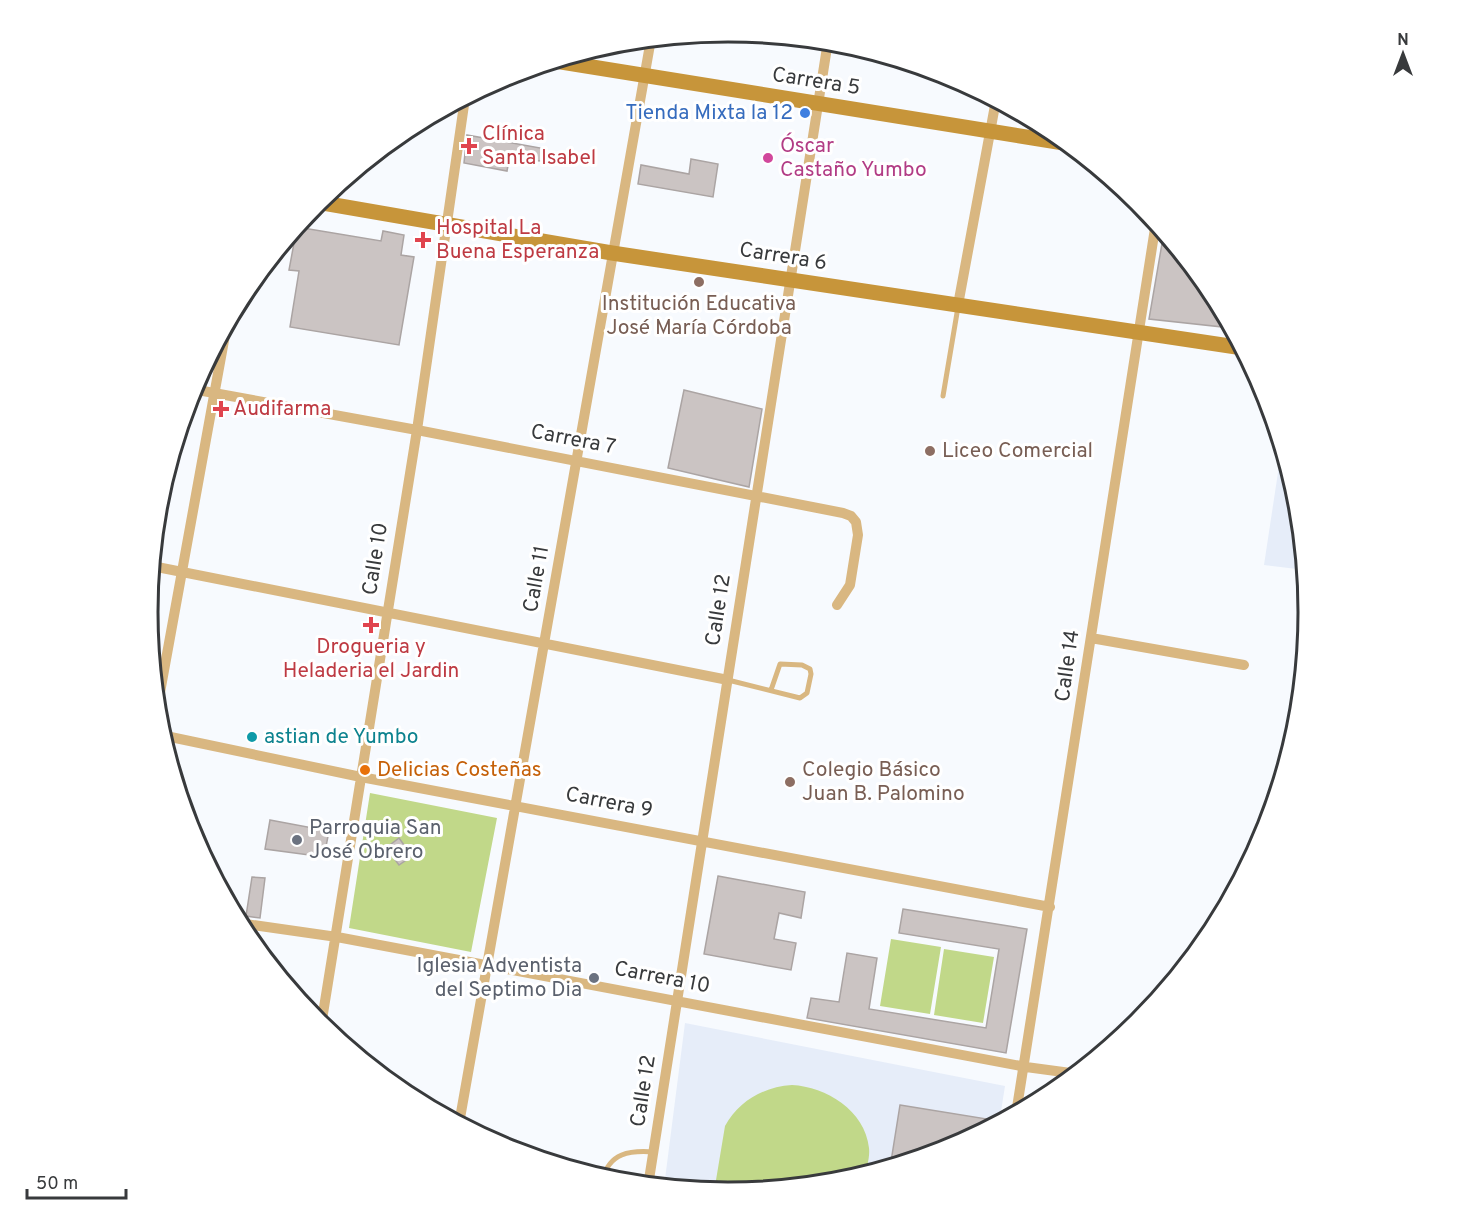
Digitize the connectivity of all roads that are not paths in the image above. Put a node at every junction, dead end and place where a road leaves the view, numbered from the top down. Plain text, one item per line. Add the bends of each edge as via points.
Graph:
1 (649, 48) edge
2 (826, 51) edge
3 (571, 64) edge
4 (644, 77) junction
5 (817, 103) junction
6 (464, 107) edge
7 (995, 108) edge
8 (990, 133) junction
9 (1049, 141) edge
10 (330, 204) edge
11 (446, 224) junction
12 (1154, 233) edge
13 (612, 253) junction
14 (793, 280) junction
15 (958, 305) junction
16 (1138, 332) junction
17 (1233, 346) edge
18 (223, 348) edge
19 (202, 391) edge
20 (216, 394) junction
21 (943, 396) dead end
22 (417, 430) junction
23 (577, 461) junction
24 (756, 495) junction
25 (160, 567) edge
26 (181, 571) junction
27 (837, 605) dead end
28 (388, 610) junction
29 (1091, 638) junction
30 (546, 643) junction
31 (1244, 664) dead end
32 (162, 679) edge
33 (728, 680) junction
34 (771, 690) junction
35 (172, 737) edge
36 (361, 777) junction
37 (514, 805) junction
38 (704, 841) junction
39 (1050, 907) junction
40 (251, 925) edge
41 (337, 937) junction
42 (485, 964) junction
43 (678, 1000) junction
44 (323, 1014) edge
45 (1026, 1066) junction
46 (1066, 1072) edge
47 (1018, 1104) edge
48 (460, 1116) edge
49 (654, 1152) junction
50 (605, 1169) edge
51 (650, 1177) edge

1 - 4 street, Calle 11
2 - 5 street, Calle 12
3 - 4 street, Carrera 5
4 - 5 street, Carrera 5
4 - 13 street, Calle 11
5 - 8 street, Carrera 5
5 - 14 street, Calle 12
6 - 11 street, Calle 10
7 - 8 street
8 - 9 street, Carrera 5
8 - 15 street
10 - 11 street, Carrera 6
11 - 13 street, Carrera 6
11 - 22 street, Calle 10
12 - 16 street, Calle 14
13 - 14 street, Carrera 6
13 - 23 street, Calle 11
14 - 15 street, Carrera 6
14 - 24 street, Calle 12
15 - 16 street, Carrera 6
15 - 21 lane
16 - 17 street, Carrera 6
16 - 29 street, Calle 14
18 - 20 street
19 - 20 street, Carrera 7
20 - 22 street, Carrera 7
20 - 26 street
22 - 23 street, Carrera 7
22 - 28 street, Calle 10
23 - 24 street, Carrera 7
23 - 30 street, Calle 11
24 - 27 street, Carrera 7 via 843,513 856,522 852,580
24 - 33 street, Calle 12
25 - 26 street
26 - 28 street
26 - 32 street
28 - 30 street
28 - 36 street, Calle 10
29 - 31 street
29 - 39 street, Calle 14
30 - 33 street
30 - 37 street, Calle 11
33 - 34 lane
33 - 38 street, Calle 12
34 - 34 lane via 780,664 810,669 804,697
35 - 36 street, Carrera 9
36 - 37 street, Carrera 9
36 - 41 street, Calle 10
37 - 38 street, Carrera 9
37 - 42 street, Calle 11
38 - 39 street, Carrera 9
38 - 43 street, Calle 12
39 - 45 street, Calle 14
40 - 41 street, Carrera 10
41 - 42 street, Carrera 10
41 - 44 street, Calle 10
42 - 43 street, Carrera 10
42 - 48 street, Calle 11
43 - 45 street, Carrera 10
43 - 49 street, Calle 12
45 - 46 street, Carrera 10
45 - 47 street, Calle 14
49 - 50 lane via 628,1152 614,1158
49 - 51 street, Calle 12

